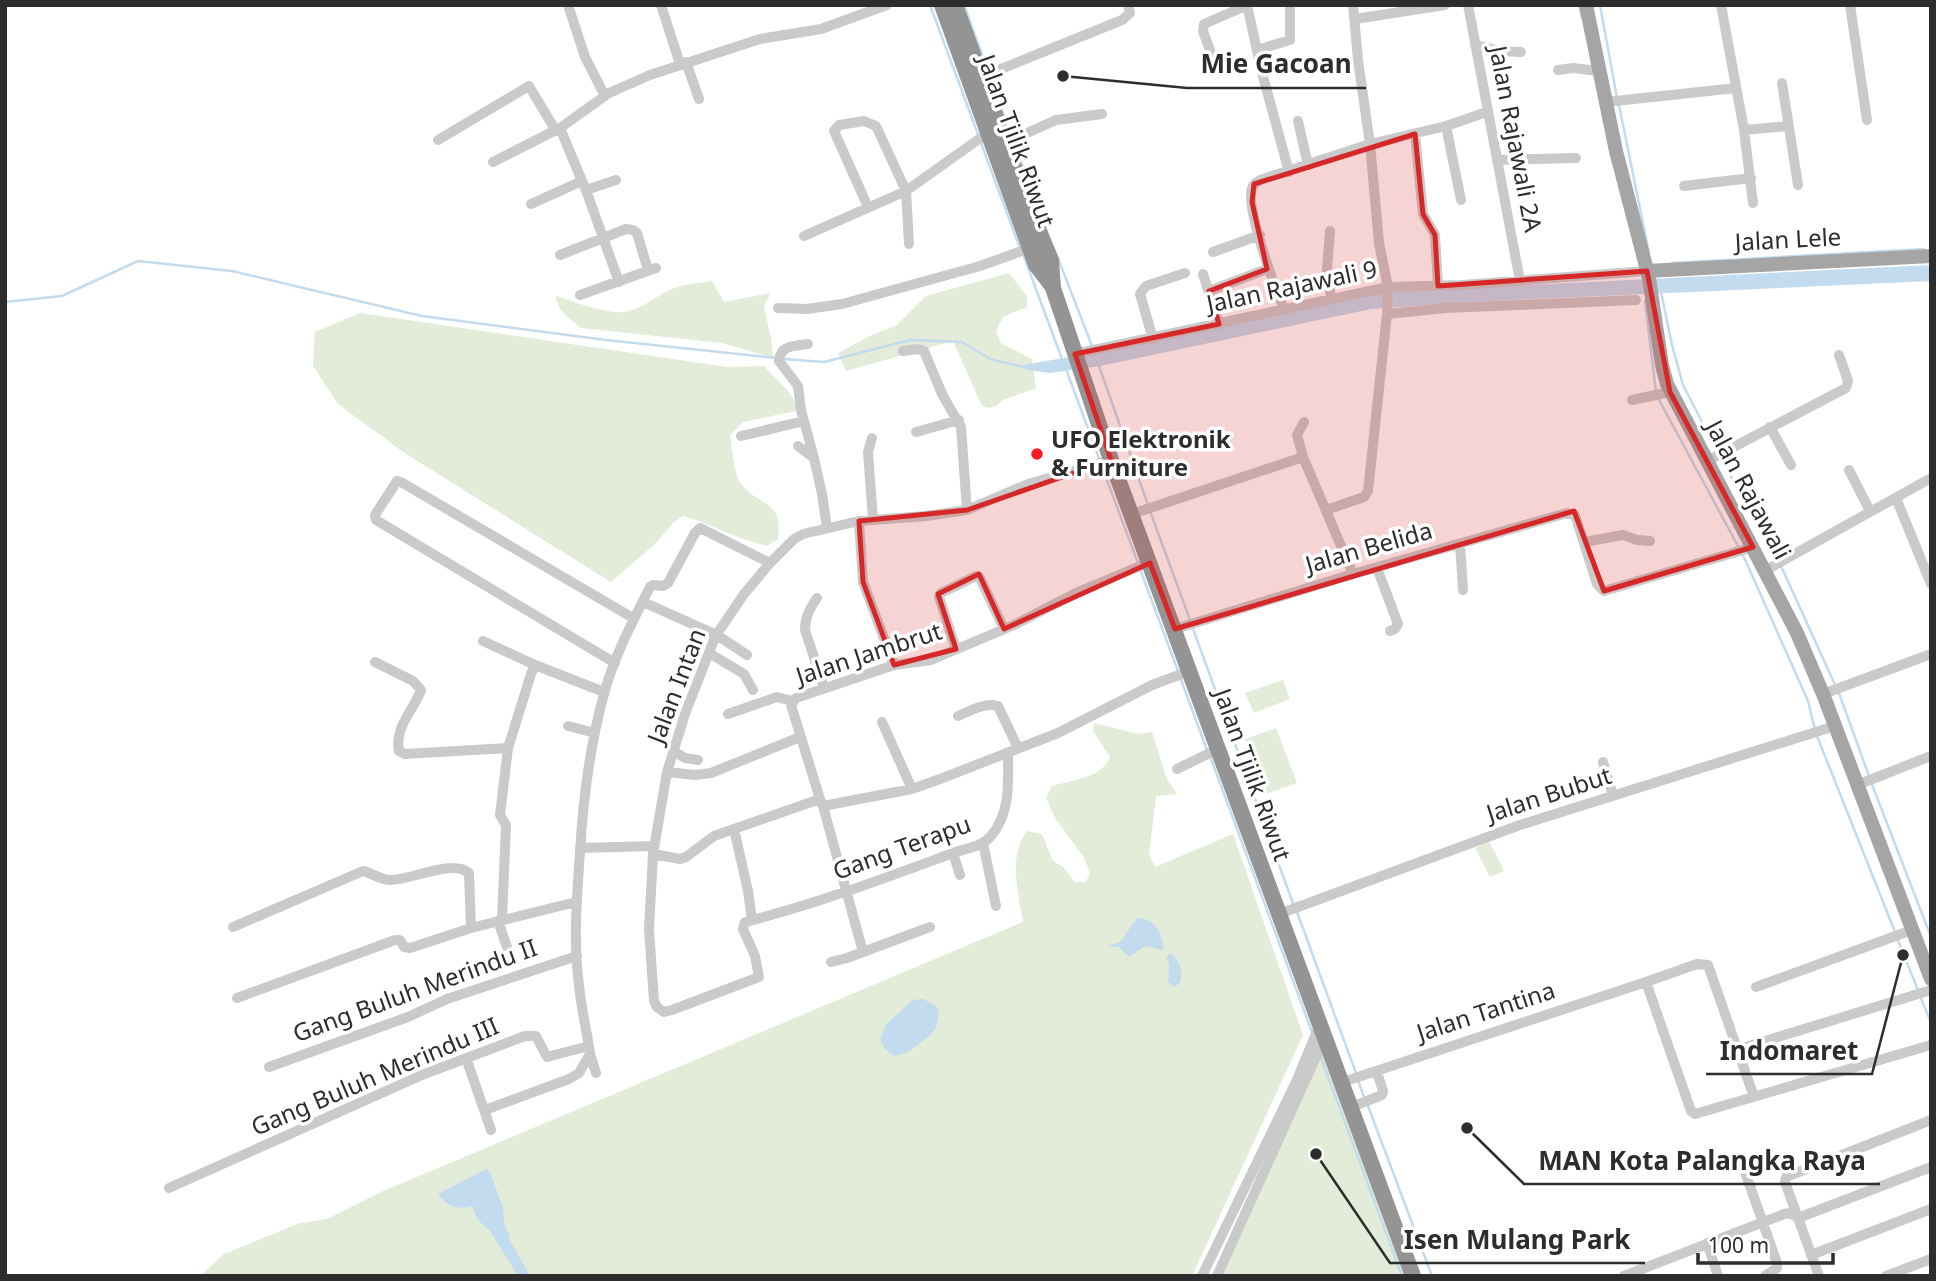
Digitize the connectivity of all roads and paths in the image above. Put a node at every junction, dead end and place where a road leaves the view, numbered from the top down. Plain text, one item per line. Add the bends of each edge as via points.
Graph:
1 (568, 5) edge
2 (661, 5) edge
3 (887, 5) edge
4 (942, 5) edge
5 (955, 5) edge
6 (1128, 5) edge
7 (1247, 5) edge
8 (1290, 5) edge
9 (1353, 5) edge
10 (1445, 5) edge
11 (1468, 5) edge
12 (1586, 5) edge
13 (1721, 5) edge
14 (1850, 5) edge
15 (1355, 19) junction
16 (1475, 45) junction
17 (1257, 50) junction
18 (1521, 52) dead end
19 (1212, 56) dead end
20 (683, 63) junction
21 (1558, 70) dead end
22 (1600, 71) junction
23 (981, 77) junction
24 (1782, 83) dead end
25 (1736, 88) junction
26 (605, 96) junction
27 (699, 99) dead end
28 (1614, 101) junction
29 (1487, 112) junction
30 (1102, 114) dead end
31 (1867, 120) dead end
32 (1298, 121) dead end
33 (1446, 126) junction
34 (1788, 126) junction
35 (558, 130) junction
36 (1744, 130) junction
37 (989, 134) junction
38 (1415, 134) junction
39 (438, 140) dead end
40 (1005, 143) junction
41 (1370, 144) junction
42 (1576, 158) dead end
43 (1497, 160) junction
44 (493, 162) dead end
45 (1308, 165) junction
46 (1289, 172) junction
47 (1751, 178) junction
48 (616, 180) dead end
49 (584, 185) junction
50 (1684, 186) dead end
51 (1798, 186) dead end
52 (906, 191) junction
53 (1461, 200) dead end
54 (531, 204) dead end
55 (1753, 204) dead end
56 (868, 207) junction
57 (1330, 231) dead end
58 (1260, 234) junction
59 (804, 236) dead end
60 (603, 237) junction
61 (909, 244) dead end
62 (1030, 248) junction
63 (1213, 252) dead end
64 (560, 255) dead end
65 (1931, 256) edge
66 (1267, 269) junction
67 (1185, 273) dead end
68 (1203, 274) dead end
69 (1648, 274) junction
70 (1520, 281) junction
71 (619, 282) junction
72 (1438, 286) junction
73 (1053, 288) junction
74 (1388, 289) junction
75 (1209, 291) junction
76 (580, 295) dead end
77 (1331, 298) junction
78 (1636, 300) dead end
79 (778, 308) dead end
80 (1284, 309) junction
81 (1387, 311) junction
82 (1219, 324) junction
83 (1153, 339) junction
84 (808, 344) dead end
85 (904, 351) dead end
86 (1839, 355) dead end
87 (1078, 364) junction
88 (1670, 392) junction
89 (1632, 400) dead end
90 (804, 421) junction
91 (959, 421) junction
92 (1304, 422) dead end
93 (1770, 427) junction
94 (916, 432) dead end
95 (741, 436) dead end
96 (872, 438) dead end
97 (798, 446) dead end
98 (1303, 457) junction
99 (814, 458) junction
100 (1111, 460) junction
101 (1707, 461) junction
102 (1791, 465) dead end
103 (1849, 470) dead end
104 (1931, 478) edge
105 (1896, 498) junction
106 (967, 510) junction
107 (1326, 510) junction
108 (1870, 511) junction
109 (1132, 514) junction
110 (873, 520) junction
111 (859, 521) junction
112 (827, 528) junction
113 (1650, 541) dead end
114 (1584, 542) junction
115 (1460, 544) junction
116 (1754, 547) junction
117 (1150, 562) junction
118 (770, 563) junction
119 (1377, 568) junction
120 (1766, 570) junction
121 (1353, 574) junction
122 (1931, 584) edge
123 (1463, 590) dead end
124 (817, 598) dead end
125 (643, 602) junction
126 (633, 618) junction
127 (1004, 629) junction
128 (1175, 629) junction
129 (1390, 631) dead end
130 (717, 635) junction
131 (483, 641) dead end
132 (956, 649) junction
133 (709, 653) junction
134 (1931, 654) edge
135 (747, 655) dead end
136 (375, 662) dead end
137 (615, 663) junction
138 (535, 665) junction
139 (894, 665) junction
140 (1190, 671) junction
141 (824, 688) junction
142 (753, 690) dead end
143 (604, 692) junction
144 (1823, 694) junction
145 (792, 701) junction
146 (728, 714) dead end
147 (958, 716) dead end
148 (882, 722) dead end
149 (568, 726) dead end
150 (1835, 726) junction
151 (595, 733) junction
152 (800, 737) junction
153 (508, 748) junction
154 (1219, 749) junction
155 (673, 751) junction
156 (1013, 751) junction
157 (1931, 756) edge
158 (698, 760) dead end
159 (1603, 762) dead end
160 (1177, 769) dead end
161 (667, 772) junction
162 (1857, 785) junction
163 (912, 789) junction
164 (1613, 796) junction
165 (821, 802) junction
166 (734, 829) junction
167 (983, 843) junction
168 (580, 848) junction
169 (654, 850) junction
170 (953, 853) junction
171 (960, 875) dead end
172 (845, 892) junction
173 (576, 902) junction
174 (996, 906) dead end
175 (1279, 915) junction
176 (500, 920) junction
177 (748, 922) junction
178 (233, 927) dead end
179 (930, 927) dead end
180 (471, 928) junction
181 (1912, 930) junction
182 (507, 947) dead end
183 (863, 952) junction
184 (577, 956) junction
185 (1927, 957) edge
186 (831, 962) dead end
187 (1931, 979) edge
188 (1646, 982) junction
189 (1756, 987) dead end
190 (1931, 990) edge
191 (237, 998) dead end
192 (1320, 1024) junction
193 (1327, 1044) junction
194 (1931, 1045) edge
195 (1739, 1049) junction
196 (590, 1050) junction
197 (466, 1058) junction
198 (269, 1067) dead end
199 (1377, 1072) junction
200 (596, 1073) dead end
201 (1340, 1083) junction
202 (1755, 1097) junction
203 (1349, 1108) junction
204 (485, 1110) junction
205 (1931, 1120) edge
206 (491, 1130) dead end
207 (1743, 1166) dead end
208 (1931, 1167) edge
209 (169, 1188) dead end
210 (1931, 1209) edge
211 (1798, 1218) junction
212 (1762, 1222) junction
213 (1707, 1244) junction
214 (1811, 1255) junction
215 (1931, 1259) edge
216 (1202, 1276) edge
217 (1217, 1276) edge
218 (1413, 1276) edge
219 (1623, 1276) edge
220 (1718, 1276) edge
221 (1765, 1276) edge
222 (1819, 1276) edge
223 (1886, 1276) edge

1 - 26 street via 585,57
2 - 20 street
3 - 20 street via 821,29 760,39
4 - 37 highway, Jalan Tjilik Riwut
5 - 23 highway, Jalan Tjilik Riwut
6 - 23 street via 1130,13 1122,20
7 - 17 street
7 - 19 street via 1204,24
8 - 17 street via 1290,40
9 - 15 street
10 - 15 street
11 - 16 street, Jalan Rajawali 2A
12 - 22 main road, Jalan Rajawali
13 - 25 street
14 - 31 street
15 - 41 street
16 - 18 street
16 - 29 street, Jalan Rajawali 2A
17 - 46 street
20 - 26 street
20 - 27 street
21 - 22 street
22 - 28 main road, Jalan Rajawali
23 - 40 highway, Jalan Tjilik Riwut
24 - 34 street
25 - 28 street
25 - 36 street
26 - 35 street
28 - 69 main road, Jalan Rajawali via 1616,151
29 - 33 street
29 - 43 street, Jalan Rajawali 2A
30 - 40 street via 1056,120
32 - 45 street
33 - 38 street
33 - 53 street
34 - 36 street
34 - 51 street
35 - 39 street via 529,86
35 - 44 street
35 - 49 street
36 - 47 street
37 - 52 street
37 - 62 highway, Jalan Tjilik Riwut
38 - 41 street
38 - 72 street via 1423,214 1435,235
40 - 73 highway, Jalan Tjilik Riwut via 1051,260
41 - 45 street
41 - 74 street
42 - 43 street
43 - 70 street, Jalan Rajawali 2A
45 - 46 street
46 - 58 street via 1260,180 1252,189
47 - 50 street
47 - 55 street
48 - 49 street
49 - 54 street
49 - 60 street
52 - 56 street
52 - 56 street via 876,126 864,121 839,125 834,131
52 - 61 street
56 - 59 street
57 - 77 street via 1326,269
58 - 63 street
58 - 66 street
60 - 64 street
60 - 71 street
60 - 71 street via 633,230 652,269
62 - 73 highway, Jalan Tjilik Riwut
62 - 79 street via 842,304
65 - 69 main road, Jalan Lele
66 - 75 street
66 - 80 street
67 - 83 street via 1146,286 1140,294
68 - 75 street
69 - 70 street, Jalan Rajawali 9
69 - 88 main road, Jalan Rajawali
70 - 72 street, Jalan Rajawali 9
71 - 76 street
72 - 74 street, Jalan Rajawali 9
73 - 87 highway, Jalan Tjilik Riwut
74 - 77 street, Jalan Rajawali 9
74 - 81 street
75 - 82 street
77 - 80 street, Jalan Rajawali 9
78 - 81 street
80 - 82 street, Jalan Rajawali 9
81 - 107 street via 1368,491 1362,498
82 - 83 street, Jalan Rajawali 9
83 - 87 street, Jalan Rajawali 9
84 - 90 street via 784,348 779,358 782,368 797,382
85 - 91 street via 924,351
86 - 93 street via 1849,381 1846,388
87 - 100 highway, Jalan Tjilik Riwut
88 - 89 street
88 - 101 main road, Jalan Rajawali
90 - 95 street
90 - 99 street
91 - 94 street
91 - 106 street
92 - 98 street via 1297,435
93 - 101 street
93 - 102 street
96 - 110 street via 868,452
97 - 99 street
98 - 107 street
98 - 109 street
99 - 112 street
100 - 106 street, Jalan Intan via 1028,484
100 - 109 highway, Jalan Tjilik Riwut
101 - 116 main road, Jalan Rajawali
103 - 108 street
104 - 105 street
105 - 108 street
105 - 122 street
106 - 110 street, Jalan Intan
107 - 121 street
108 - 120 street
109 - 117 highway, Jalan Tjilik Riwut
110 - 111 street, Jalan Intan
111 - 112 street, Jalan Intan
111 - 139 street via 863,582
112 - 118 street, Jalan Intan via 794,539
113 - 114 street via 1622,535
114 - 115 street, Jalan Belida via 1575,515 1567,513
114 - 116 street via 1597,584 1606,591
115 - 119 street, Jalan Belida
115 - 123 street
116 - 120 main road, Jalan Rajawali
117 - 127 street, Jalan Jambrut
117 - 128 highway, Jalan Tjilik Riwut
118 - 125 street via 700,528 668,583 653,585
118 - 130 street, Jalan Intan
119 - 121 street, Jalan Belida
119 - 129 street via 1398,624
120 - 144 main road, Jalan Rajawali
121 - 128 street, Jalan Belida
124 - 141 street via 805,630
125 - 126 street
125 - 130 street
126 - 137 street
126 - 137 street via 401,482 392,486 375,515 376,520
127 - 132 street, Jalan Jambrut
127 - 132 street via 976,576 939,597
128 - 140 highway, Jalan Tjilik Riwut
130 - 133 street, Jalan Intan
130 - 135 street
131 - 138 street
132 - 139 street, Jalan Jambrut via 931,660
133 - 142 street via 744,674
133 - 155 street, Jalan Intan
134 - 144 street
136 - 153 street via 413,681 421,690 405,717 399,751
137 - 143 street
138 - 143 street
138 - 153 street
139 - 141 street, Jalan Jambrut
140 - 154 highway, Jalan Tjilik Riwut
140 - 156 street
141 - 145 street, Jalan Jambrut
143 - 151 street
144 - 150 main road, Jalan Rajawali
145 - 146 street via 777,697
145 - 152 street, Jalan Jambrut
147 - 156 street via 998,706
148 - 163 street
149 - 151 street
150 - 162 main road, Jalan Rajawali
150 - 164 street, Jalan Bubut
151 - 168 street
152 - 161 street via 711,774
152 - 165 street, Jalan Jambrut
153 - 176 street via 500,815 506,825
154 - 160 street
154 - 175 highway, Jalan Tjilik Riwut
155 - 158 street
155 - 161 street, Jalan Intan
156 - 163 street
156 - 167 street, Gang Terapu via 1001,821
157 - 162 street
159 - 164 street
161 - 169 street, Jalan Intan
162 - 181 main road, Jalan Rajawali
163 - 165 street
164 - 175 street, Jalan Bubut via 1520,825
165 - 166 street
165 - 172 street, Jalan Jambrut
166 - 169 street via 714,836 680,859
166 - 177 street via 748,891
167 - 170 street, Gang Terapu
167 - 174 street
168 - 169 street
168 - 173 street
169 - 177 street, Jalan Intan via 649,929 657,1007 664,1012 672,1010 759,977 743,929
170 - 171 street
170 - 172 street, Gang Terapu
172 - 177 street, Gang Terapu
172 - 183 street, Jalan Jambrut
173 - 176 street
173 - 184 street
175 - 192 highway, Jalan Tjilik Riwut
176 - 180 street
176 - 182 street
178 - 180 street via 363,871 390,880 451,868 469,873
179 - 183 street
180 - 191 street via 410,948 395,940
181 - 185 main road, Jalan Rajawali
181 - 189 street
183 - 186 street
184 - 196 street
184 - 198 street, Gang Buluh Merindu II via 447,999
185 - 187 main road, Jalan Rajawali
188 - 195 street, Jalan Tantina via 1697,964 1708,965
188 - 199 street, Jalan Tantina
188 - 202 street via 1692,1113
190 - 195 street
192 - 193 highway, Jalan Tjilik Riwut
192 - 216 street
193 - 201 highway, Jalan Tjilik Riwut
193 - 217 street via 1320,1048
194 - 202 street
195 - 202 street, Jalan Tantina
196 - 197 street, Gang Buluh Merindu III via 547,1057 531,1035
196 - 200 street
196 - 204 street via 579,1073 569,1079
197 - 204 street
197 - 209 street, Gang Buluh Merindu III
199 - 201 street, Jalan Tantina
199 - 203 street via 1382,1095
201 - 203 highway, Jalan Tjilik Riwut
203 - 218 highway, Jalan Tjilik Riwut
204 - 206 street
205 - 211 street via 1787,1176
207 - 212 street
208 - 211 street
210 - 214 street
211 - 212 street via 1790,1213
211 - 214 street
212 - 213 street
212 - 221 street via 1777,1263 1777,1269
213 - 219 street
213 - 220 street
214 - 222 street
215 - 223 street

